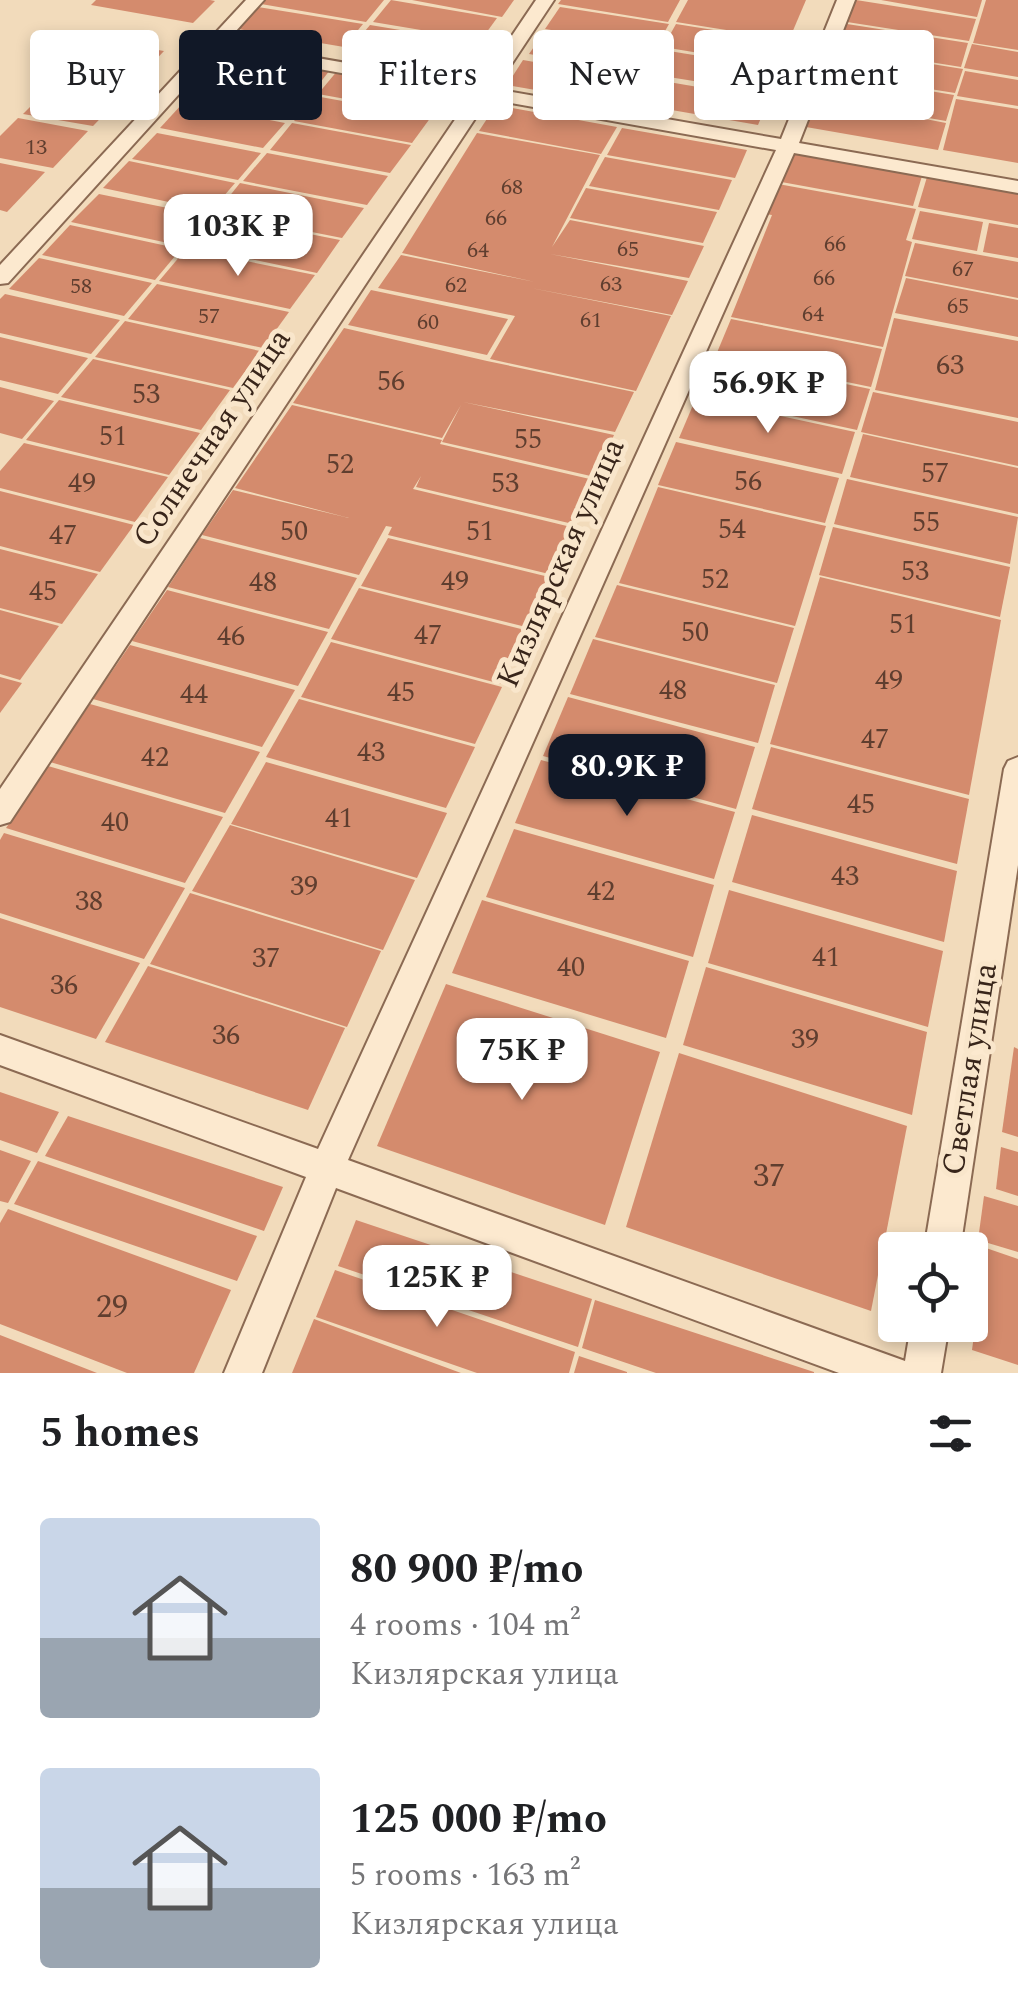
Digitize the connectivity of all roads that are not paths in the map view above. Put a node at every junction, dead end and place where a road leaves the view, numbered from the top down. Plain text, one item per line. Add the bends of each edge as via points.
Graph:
1 (255, 0) edge
2 (545, 0) edge
3 (846, 0) edge
4 (228, 30) edge
5 (513, 48) edge
6 (179, 83) edge
7 (513, 97) edge
8 (465, 120) edge
9 (788, 146) junction
10 (1018, 187) edge
11 (0, 278) edge
12 (1018, 768) edge
13 (0, 813) edge
14 (0, 1050) edge
15 (326, 1168) junction
16 (945, 1232) edge
17 (927, 1342) edge
18 (243, 1373) edge
19 (891, 1373) edge
20 (922, 1373) edge

1 - 4 street
2 - 5 street, Солнечная улица
3 - 9 street, Кизлярская улица
6 - 11 street
7 - 9 street
8 - 13 street, Солнечная улица
9 - 10 street
9 - 15 street, Кизлярская улица
12 - 16 street, Светлая улица
14 - 15 street
15 - 18 street, Кизлярская улица
15 - 19 street
17 - 20 street

